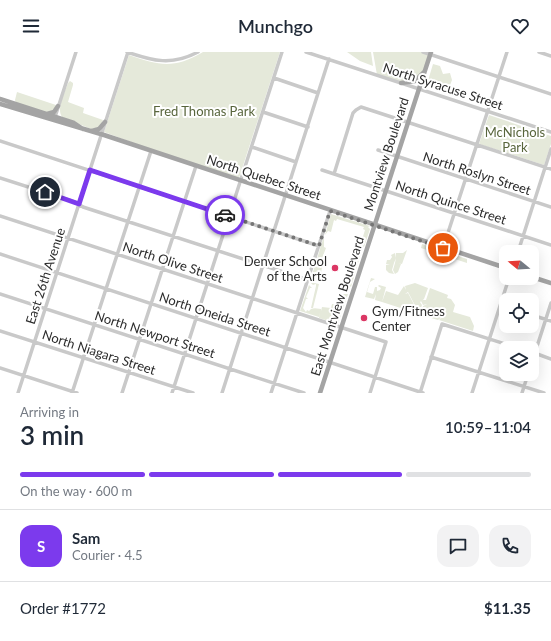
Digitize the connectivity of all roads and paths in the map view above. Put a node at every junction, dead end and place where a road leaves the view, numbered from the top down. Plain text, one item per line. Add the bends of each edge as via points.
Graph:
1 (76, 52) edge
2 (128, 52) edge
3 (198, 52) edge
4 (282, 52) edge
5 (306, 52) edge
6 (423, 52) edge
7 (507, 52) edge
8 (539, 52) edge
9 (431, 53) edge
10 (551, 56) edge
11 (329, 60) junction
12 (426, 69) junction
13 (499, 77) junction
14 (274, 78) junction
15 (401, 83) junction
16 (419, 89) junction
17 (318, 93) junction
18 (551, 94) edge
19 (0, 99) edge
20 (0, 104) edge
21 (58, 106) junction
22 (488, 111) junction
23 (263, 112) junction
24 (43, 113) junction
25 (55, 117) junction
26 (48, 119) junction
27 (105, 122) junction
28 (408, 123) junction
29 (308, 127) junction
30 (83, 129) junction
31 (90, 131) junction
32 (551, 132) edge
33 (101, 134) junction
34 (0, 141) edge
35 (477, 145) junction
36 (252, 146) junction
37 (551, 149) edge
38 (378, 150) dead end
39 (151, 151) junction
40 (397, 157) junction
41 (296, 162) junction
42 (196, 166) junction
43 (545, 167) junction
44 (551, 169) edge
45 (90, 170) junction
46 (322, 170) dead end
47 (334, 174) junction
48 (0, 178) edge
49 (466, 179) junction
50 (240, 181) junction
51 (139, 187) junction
52 (386, 191) junction
53 (285, 196) junction
54 (184, 202) junction
55 (534, 202) junction
56 (79, 204) junction
57 (551, 207) edge
58 (330, 211) junction
59 (455, 213) junction
60 (0, 216) edge
61 (229, 216) junction
62 (128, 222) junction
63 (374, 226) junction
64 (274, 231) junction
65 (173, 236) junction
66 (523, 236) junction
67 (68, 238) junction
68 (520, 245) edge
69 (551, 245) edge
70 (319, 246) junction
71 (443, 248) junction
72 (218, 251) junction
73 (0, 254) edge
74 (118, 254) junction
75 (263, 265) junction
76 (499, 266) edge
77 (162, 269) junction
78 (56, 273) junction
79 (539, 279) edge
80 (308, 280) junction
81 (551, 283) edge
82 (207, 284) junction
83 (106, 289) junction
84 (0, 294) edge
85 (252, 298) junction
86 (551, 303) edge
87 (151, 304) junction
88 (45, 308) junction
89 (499, 311) edge
90 (297, 313) junction
91 (539, 317) edge
92 (196, 318) junction
93 (546, 319) junction
94 (551, 321) edge
95 (94, 325) junction
96 (341, 327) junction
97 (0, 331) edge
98 (241, 333) junction
99 (139, 339) junction
100 (489, 339) junction
101 (538, 341) edge
102 (34, 342) junction
103 (499, 342) edge
104 (286, 348) junction
105 (184, 354) junction
106 (539, 355) edge
107 (84, 357) junction
108 (431, 357) junction
109 (551, 359) edge
110 (330, 362) junction
111 (0, 368) edge
112 (230, 369) junction
113 (129, 372) junction
114 (479, 372) junction
115 (23, 376) junction
116 (375, 377) junction
117 (526, 381) edge
118 (274, 383) junction
119 (524, 386) junction
120 (174, 387) junction
121 (18, 393) edge
122 (74, 393) edge
123 (122, 393) edge
124 (172, 393) edge
125 (193, 393) edge
126 (222, 393) edge
127 (271, 393) edge
128 (304, 393) edge
129 (320, 393) edge
130 (370, 393) edge
131 (421, 393) edge
132 (472, 393) edge
133 (522, 393) edge
134 (544, 393) edge

1 - 21 street
2 - 3 street via 151,60 164,61
2 - 27 street, East 26th Avenue
4 - 14 street
5 - 11 street, North Syracuse Street
6 - 9 street
7 - 13 street
8 - 10 street
9 - 12 main road
9 - 13 street
11 - 15 street, North Syracuse Street
11 - 17 street
12 - 15 main road via 415,81
12 - 16 main road
13 - 18 street
13 - 22 street
14 - 17 street
14 - 23 street
15 - 16 street, North Syracuse Street
16 - 22 street, North Syracuse Street
16 - 28 main road, Montview Boulevard
17 - 29 street
19 - 24 main road, North Quebec Street
20 - 26 main road, North Quebec Street
21 - 24 main road via 53,113
21 - 25 street
22 - 32 street, North Syracuse Street
22 - 35 street
23 - 29 street
23 - 36 street
24 - 25 main road, North Quebec Street
25 - 26 main road
25 - 30 main road, North Quebec Street
26 - 30 main road, North Quebec Street
27 - 31 main road via 99,129
27 - 33 street, East 26th Avenue
28 - 35 street
28 - 40 main road, Montview Boulevard
28 - 47 street via 357,108 353,113
29 - 41 street
30 - 31 main road, North Quebec Street
31 - 33 main road, North Quebec Street
33 - 39 main road, North Quebec Street
33 - 45 street, East 26th Avenue
34 - 45 street
35 - 43 street
35 - 49 street
36 - 41 street
36 - 50 street
37 - 43 street
38 - 40 street, North Roslyn Street
39 - 42 main road, North Quebec Street
39 - 51 street
40 - 49 street, North Roslyn Street
40 - 52 main road, Montview Boulevard
41 - 53 street
42 - 50 main road, North Quebec Street
42 - 54 street
43 - 44 street
43 - 55 street
45 - 51 street
45 - 56 street, East 26th Avenue
46 - 47 street, North Quince Street
47 - 52 street, North Quince Street
48 - 56 street
49 - 55 street, North Roslyn Street
49 - 59 street
50 - 53 main road, North Quebec Street
50 - 61 street
51 - 54 street
51 - 62 street
52 - 59 street, North Quince Street
52 - 63 main road, Montview Boulevard
53 - 58 main road, North Quebec Street
53 - 64 street
54 - 61 street
54 - 65 street
55 - 57 street, North Roslyn Street
55 - 66 street
56 - 62 street
56 - 67 street, East 26th Avenue
58 - 63 main road, North Quebec Street
58 - 70 street
59 - 66 street, North Quince Street
59 - 71 street
60 - 67 street, North Olive Street
61 - 64 street
61 - 72 street
62 - 65 street
62 - 74 street
63 - 71 main road, North Quebec Street
63 - 96 main road, East Montview Boulevard
64 - 70 street
64 - 75 street
65 - 72 street
65 - 77 street
66 - 68 street
66 - 69 street, North Quince Street
67 - 74 street, North Olive Street
67 - 78 street, East 26th Avenue
70 - 80 street
71 - 76 main road, North Quebec Street
72 - 75 street
72 - 82 street
73 - 78 street, North Oneida Street
74 - 77 street, North Olive Street
74 - 83 street
75 - 80 street
75 - 85 street
77 - 82 street, North Olive Street
77 - 87 street
78 - 83 street, North Oneida Street
78 - 88 street, East 26th Avenue
79 - 81 main road
80 - 90 street
82 - 85 street, North Olive Street
82 - 92 street
83 - 87 street, North Oneida Street
83 - 95 street
84 - 88 street, North Newport Street
85 - 90 street, North Olive Street
85 - 98 street
86 - 93 street
87 - 92 street, North Oneida Street
87 - 99 street
88 - 95 street, North Newport Street
88 - 102 street, East 26th Avenue
89 - 100 street
90 - 96 street, North Olive Street
90 - 104 street
91 - 93 street
92 - 98 street, North Oneida Street
92 - 105 street
93 - 94 street
93 - 101 street
95 - 99 street, North Newport Street
95 - 107 street
96 - 110 main road, East Montview Boulevard
96 - 116 street, North Olive Street via 386,342
97 - 102 street, North Niagara Street
98 - 104 street, North Oneida Street
98 - 112 street
99 - 105 street, North Newport Street
99 - 113 street
100 - 103 street
100 - 108 street via 442,324
100 - 114 street
102 - 107 street, North Niagara Street
102 - 115 street, East 26th Avenue
104 - 110 street, North Oneida Street
104 - 118 street
105 - 112 street, North Newport Street
105 - 120 street
106 - 109 street
107 - 113 street, North Niagara Street
107 - 122 street
108 - 114 street
108 - 131 street
110 - 116 street, North Oneida Street
110 - 129 main road, East Montview Boulevard
111 - 115 street
112 - 118 street, North Newport Street
112 - 126 street
113 - 120 street, North Niagara Street
113 - 123 street
114 - 119 street
114 - 132 street
115 - 121 street, East 26th Avenue
115 - 122 street
116 - 130 street
116 - 131 street, North Oneida Street
117 - 119 street
118 - 127 street
118 - 128 street, North Newport Street
119 - 133 street
119 - 134 street
120 - 124 street
120 - 125 street, North Niagara Street

